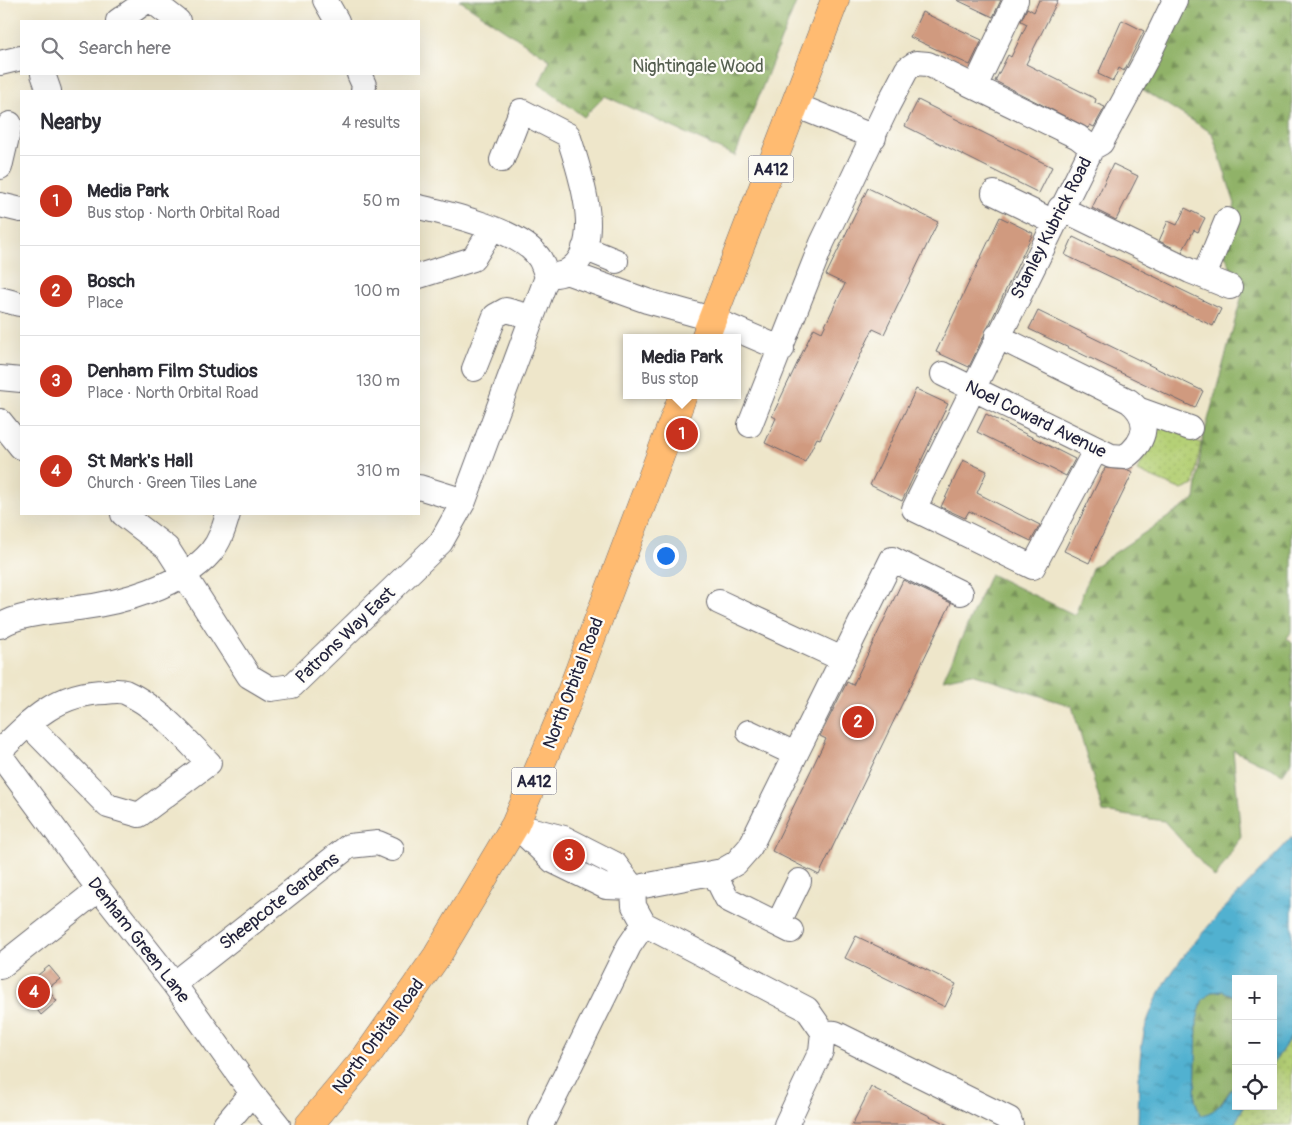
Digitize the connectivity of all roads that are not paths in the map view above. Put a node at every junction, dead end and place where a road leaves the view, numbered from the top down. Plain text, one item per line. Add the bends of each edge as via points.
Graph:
1 (149, 0) edge
2 (325, 0) edge
3 (835, 0) edge
4 (1016, 0) edge
5 (1175, 0) edge
6 (119, 20) edge
7 (177, 20) edge
8 (335, 20) edge
9 (20, 58) edge
10 (0, 63) edge
11 (43, 75) edge
12 (359, 75) edge
13 (975, 87) junction
14 (49, 90) edge
15 (363, 90) edge
16 (795, 106) junction
17 (10, 124) dead end
18 (874, 137) junction
19 (1092, 148) junction
20 (502, 160) dead end
21 (0, 167) edge
22 (994, 193) dead end
23 (0, 205) edge
24 (420, 207) edge
25 (20, 210) edge
26 (1057, 215) junction
27 (1227, 220) dead end
28 (492, 229) junction
29 (584, 248) junction
30 (616, 261) dead end
31 (557, 275) junction
32 (420, 276) edge
33 (1204, 276) junction
34 (1230, 287) dead end
35 (532, 317) junction
36 (708, 328) edge
37 (729, 334) edge
38 (997, 336) junction
39 (741, 337) edge
40 (782, 349) junction
41 (474, 369) dead end
42 (943, 374) dead end
43 (0, 378) edge
44 (20, 380) edge
45 (972, 388) junction
46 (681, 399) edge
47 (1140, 410) junction
48 (0, 421) edge
49 (750, 425) dead end
50 (1190, 428) dead end
51 (20, 446) edge
52 (1096, 449) junction
53 (420, 487) edge
54 (464, 501) junction
55 (125, 515) edge
56 (228, 515) edge
57 (183, 575) junction
58 (961, 593) dead end
59 (719, 602) dead end
60 (1, 622) edge
61 (842, 659) junction
62 (28, 724) junction
63 (749, 732) dead end
64 (0, 751) edge
65 (795, 754) junction
66 (0, 755) edge
67 (515, 825) junction
68 (392, 849) dead end
69 (714, 873) junction
70 (798, 881) dead end
71 (633, 888) junction
72 (99, 889) junction
73 (644, 924) junction
74 (2, 961) edge
75 (174, 984) junction
76 (823, 1032) junction
77 (252, 1093) junction
78 (225, 1125) edge
79 (278, 1125) edge
80 (309, 1125) edge
81 (541, 1125) edge
82 (786, 1125) edge
83 (1011, 1125) edge

1 - 6 street
1 - 7 street
2 - 8 street
3 - 16 main road, A412
4 - 13 street
5 - 19 street via 1101,143
9 - 10 street
11 - 14 street
12 - 15 street
13 - 18 street, Stanley Kubrick Road via 928,64 916,63 907,69
13 - 19 street, Stanley Kubrick Road via 1078,137
16 - 18 street
16 - 36 main road, A412
17 - 21 street
18 - 40 street, Stanley Kubrick Road via 822,243
19 - 26 street, Stanley Kubrick Road
20 - 29 street via 524,102 568,135 585,193 590,228
22 - 26 street
23 - 25 street
24 - 28 street via 459,216
26 - 33 street
26 - 38 street, Stanley Kubrick Road
27 - 33 street
28 - 31 street via 520,240
28 - 32 street via 473,259
29 - 30 street
29 - 31 street, Patrons Way East via 580,260
31 - 35 street, Patrons Way East
31 - 36 street via 647,301
33 - 34 street
35 - 41 street via 506,310 495,316
35 - 54 street, Patrons Way East
36 - 37 street
38 - 45 street, Stanley Kubrick Road
38 - 47 street via 1129,401
39 - 40 street
40 - 49 street, Stanley Kubrick Road
42 - 45 street, Noel Coward Avenue
43 - 44 street
45 - 52 street, Noel Coward Avenue
45 - 52 street, Stanley Kubrick Road via 914,509 1032,567
46 - 67 main road, North Orbital Road / A412 via 568,700
47 - 50 street
47 - 52 street, Noel Coward Avenue via 1144,422 1136,449 1125,457 1111,456
48 - 51 street
53 - 54 street
54 - 57 street, Patrons Way East via 441,542 292,686 271,689 249,676
55 - 57 street, Patrons Way East via 167,548
56 - 57 street via 224,531 210,553
57 - 60 street via 137,596
58 - 61 street via 892,559
59 - 61 street
61 - 65 street
62 - 62 street via 53,706 85,692 123,691 157,711 209,763 139,815 108,806
62 - 64 street
63 - 65 street
65 - 69 street via 750,847 736,862
66 - 72 street, Denham Green Lane
67 - 71 street via 564,838 615,864
67 - 80 main road, North Orbital Road / A412 via 437,956 366,1057
68 - 75 street, Sheepcote Gardens via 378,843 349,846
69 - 70 street via 727,899 785,928
69 - 71 street
71 - 73 street via 634,906
72 - 74 street
72 - 75 street, Denham Green Lane
73 - 76 street via 807,1009
73 - 81 street via 629,946
75 - 77 street, Denham Green Lane
76 - 82 street via 821,1051
76 - 83 street via 835,1033 1010,1119
77 - 78 street
77 - 79 street, Denham Green Lane

